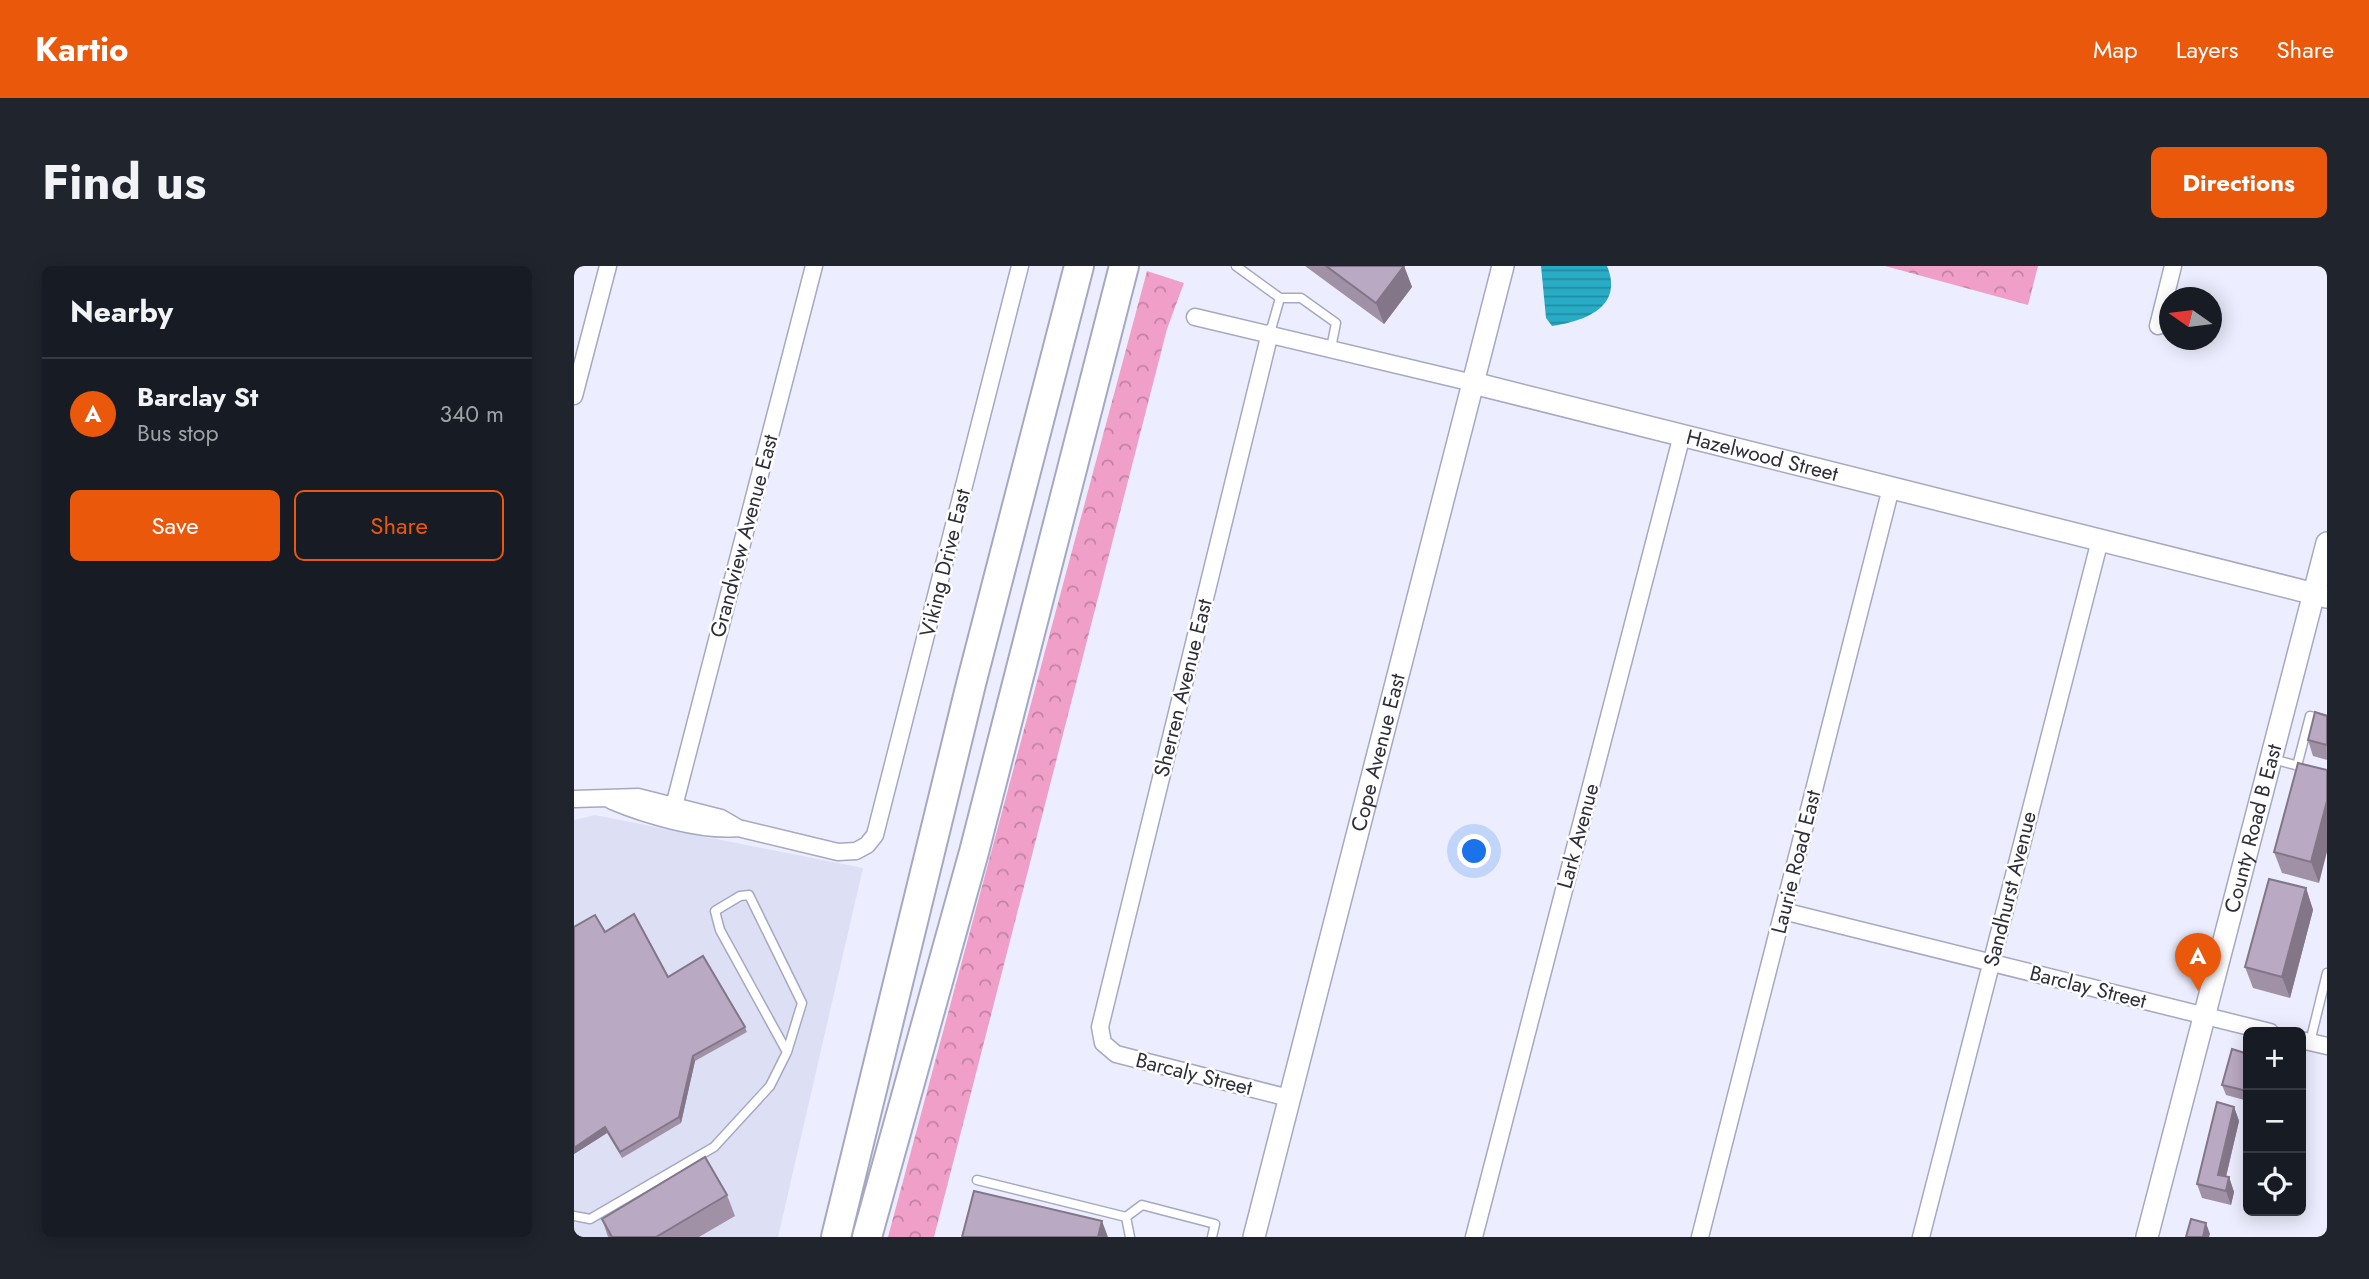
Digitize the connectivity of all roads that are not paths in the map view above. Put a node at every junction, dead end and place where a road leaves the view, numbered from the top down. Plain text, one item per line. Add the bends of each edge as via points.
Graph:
1 (608, 266) edge
2 (814, 266) edge
3 (1003, 266) edge
4 (1079, 266) edge
5 (1124, 266) edge
6 (1236, 266) edge
7 (1503, 266) edge
8 (2173, 266) edge
9 (1020, 268) edge
10 (1280, 298) junction
11 (1195, 317) dead end
12 (2158, 326) dead end
13 (1270, 333) junction
14 (1331, 348) junction
15 (1473, 383) junction
16 (574, 396) edge
17 (1682, 435) junction
18 (1891, 488) junction
19 (2100, 540) junction
20 (2327, 543) edge
21 (2321, 595) edge
22 (2327, 720) edge
23 (2272, 759) junction
24 (2297, 765) junction
25 (2307, 768) edge
26 (574, 799) edge
27 (608, 799) junction
28 (674, 806) junction
29 (738, 828) junction
30 (1783, 911) junction
31 (1991, 963) junction
32 (2327, 973) edge
33 (2205, 1016) junction
34 (2250, 1027) edge
35 (2306, 1038) edge
36 (2306, 1041) edge
37 (1103, 1043) joint
38 (2327, 1046) edge
39 (787, 1052) junction
40 (1289, 1098) junction
41 (893, 1144) junction
42 (977, 1180) dead end
43 (574, 1216) edge
44 (1126, 1217) junction
45 (836, 1232) edge
46 (867, 1237) edge
47 (873, 1237) edge
48 (1130, 1237) edge
49 (1212, 1237) edge
50 (1254, 1237) edge
51 (1474, 1237) edge
52 (1700, 1237) edge
53 (1920, 1237) edge
54 (2147, 1237) edge

1 - 16 street
2 - 28 street, Grandview Avenue East
3 - 9 street
4 - 45 highway
5 - 41 highway via 974,852
6 - 10 lane
7 - 15 street, Cope Avenue East
8 - 12 street
9 - 29 street, Viking Drive East via 875,835 856,851 838,852
10 - 13 lane
10 - 14 lane via 1301,298 1336,323
11 - 13 street, Hazelwood Street
13 - 14 street, Hazelwood Street
13 - 37 street, Sherren Avenue East via 1100,1027
14 - 15 street, Hazelwood Street
15 - 17 street, Hazelwood Street
15 - 40 street, Cope Avenue East
17 - 18 street, Hazelwood Street
17 - 51 street, Lark Avenue
18 - 19 street, Hazelwood Street
18 - 30 street, Laurie Road East
19 - 21 street, Hazelwood Street
19 - 31 street, Sandhurst Avenue
20 - 21 street, County Road B East
21 - 23 street, County Road B East
22 - 24 lane via 2310,716
23 - 24 lane
23 - 33 street, County Road B East
24 - 25 lane
26 - 27 street
27 - 28 street via 638,797
27 - 29 street via 633,810 719,830
28 - 29 street via 721,818
30 - 31 street, Barclay Street
30 - 52 street, Laurie Road East
31 - 33 street, Barclay Street
31 - 53 street, Sandhurst Avenue
32 - 35 lane
33 - 34 street, Barclay Street
33 - 54 street, County Road B East
36 - 38 street
37 - 40 street, Barcaly Street via 1115,1054
39 - 39 lane via 802,1003 749,895 740,896 715,911 720,930
39 - 43 lane via 770,1086 713,1147 590,1219
40 - 50 street, Cope Avenue East
41 - 46 highway
41 - 47 highway
42 - 44 lane
44 - 48 lane
44 - 49 lane via 1142,1205 1215,1224

